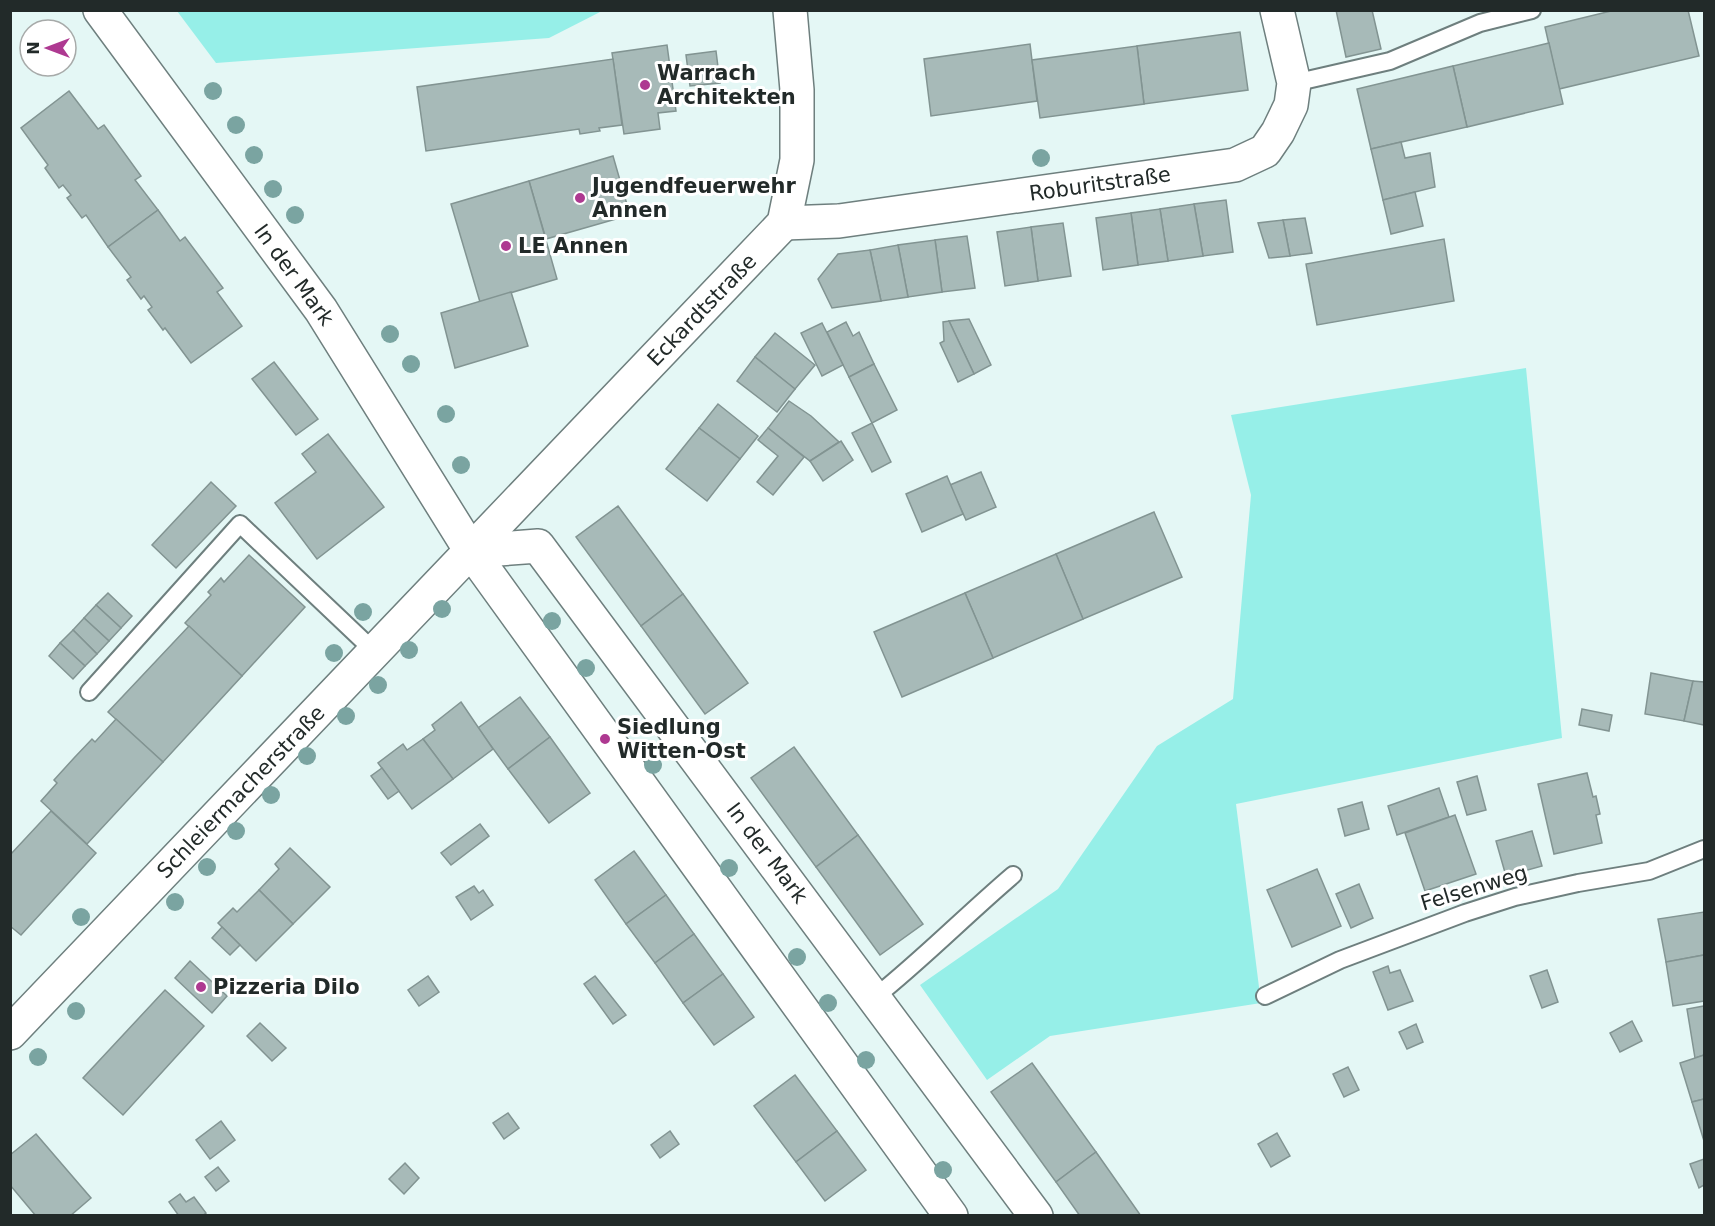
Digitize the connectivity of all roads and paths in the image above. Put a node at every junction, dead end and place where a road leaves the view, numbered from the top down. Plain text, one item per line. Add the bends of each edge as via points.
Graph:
1 (100, 10) edge
2 (790, 10) edge
3 (1277, 10) edge
4 (1532, 10) edge
5 (1294, 83) junction
6 (784, 224) junction
7 (471, 551) junction
8 (375, 652) junction
9 (90, 692) dead end
10 (1704, 849) edge
11 (1013, 875) dead end
12 (1265, 996) dead end
13 (874, 998) junction
14 (10, 1033) edge
15 (940, 1211) edge
16 (1036, 1215) edge

1 - 7 street, In der Mark via 321,310
2 - 6 street via 797,90 797,160
3 - 5 street, Roburitstraße
4 - 5 lane via 1480,23 1390,61
5 - 6 street, Roburitstraße via 1291,105 1265,151 1236,165 839,221
6 - 7 street, Eckardtstraße
7 - 8 street, Schleiermacherstraße
7 - 13 street, In der Mark via 538,546
7 - 15 street, In der Mark
8 - 9 lane via 240,524
8 - 14 street, Schleiermacherstraße
10 - 12 lane, Felsenweg via 1649,871 1515,897 1465,913 1340,960
11 - 13 lane
13 - 16 street, In der Mark

